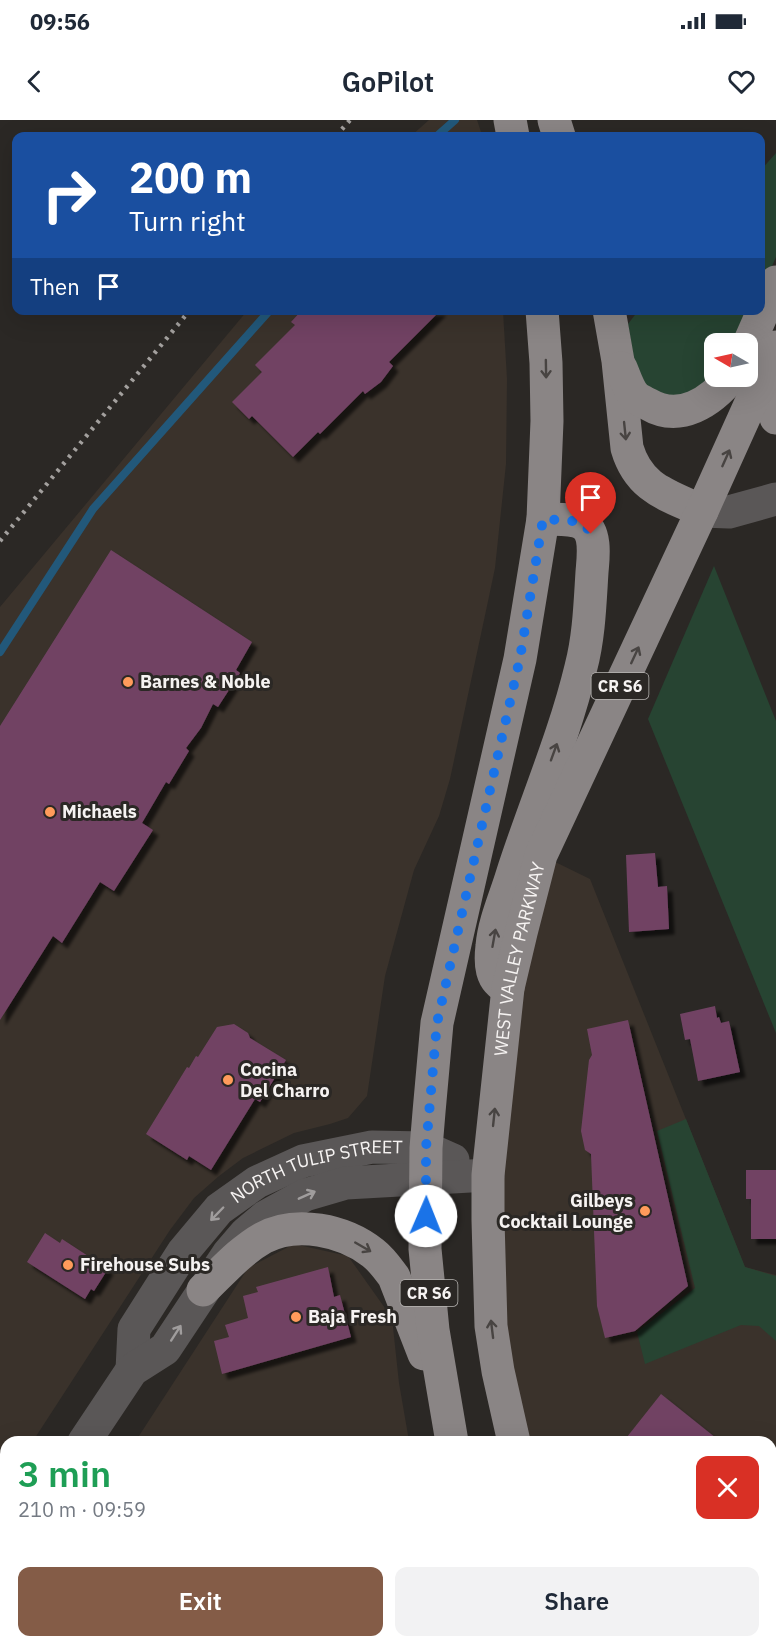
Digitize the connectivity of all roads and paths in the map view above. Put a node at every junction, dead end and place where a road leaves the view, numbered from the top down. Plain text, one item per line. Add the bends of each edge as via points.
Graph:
1 (776, 282) edge
2 (765, 307) edge
3 (542, 315) edge
4 (610, 315) edge
5 (762, 315) edge
6 (754, 333) edge
7 (776, 347) edge
8 (618, 361) junction
9 (724, 387) edge
10 (776, 397) edge
11 (776, 418) edge
12 (776, 499) edge
13 (702, 511) junction
14 (543, 519) junction
15 (508, 988) junction
16 (426, 1164) junction
17 (488, 1175) junction
18 (203, 1290) junction
19 (132, 1370) junction
20 (445, 1406) junction
21 (88, 1436) edge
22 (451, 1436) edge
23 (513, 1436) edge

1 - 2 main road
3 -> 14 main road, CR S6 via 547,421
4 - 8 main road
5 - 6 main road
13 -> 7 main road, CR S6
8 - 9 main road via 635,397 675,413 701,405
8 -> 13 main road via 627,448 639,476 650,486
10 - 11 main road
12 - 13 street via 729,512
15 -> 13 main road, WEST VALLEY PARKWAY / CR S6 via 541,855
15 -> 14 main road via 495,980 492,945 582,665 593,557 591,534 585,525
14 - 16 main road, CR S6 via 520,658 437,1023
17 -> 15 main road, WEST VALLEY PARKWAY / CR S6
16 - 17 street, NORTH TULIP STREET
18 -> 16 street, NORTH TULIP STREET via 228,1254 265,1217 305,1195
16 -> 19 street, NORTH TULIP STREET via 372,1147 303,1161 257,1182 219,1209 183,1252 134,1329
16 - 20 main road, CR S6 via 425,1249
23 -> 17 main road, WEST VALLEY PARKWAY / CR S6 via 491,1326
19 -> 18 street, NORTH TULIP STREET via 165,1349
18 -> 20 main road via 249,1247 279,1232 310,1229 352,1241 376,1256 394,1277
19 - 21 street, NORTH TULIP STREET
20 - 22 main road, CR S6

